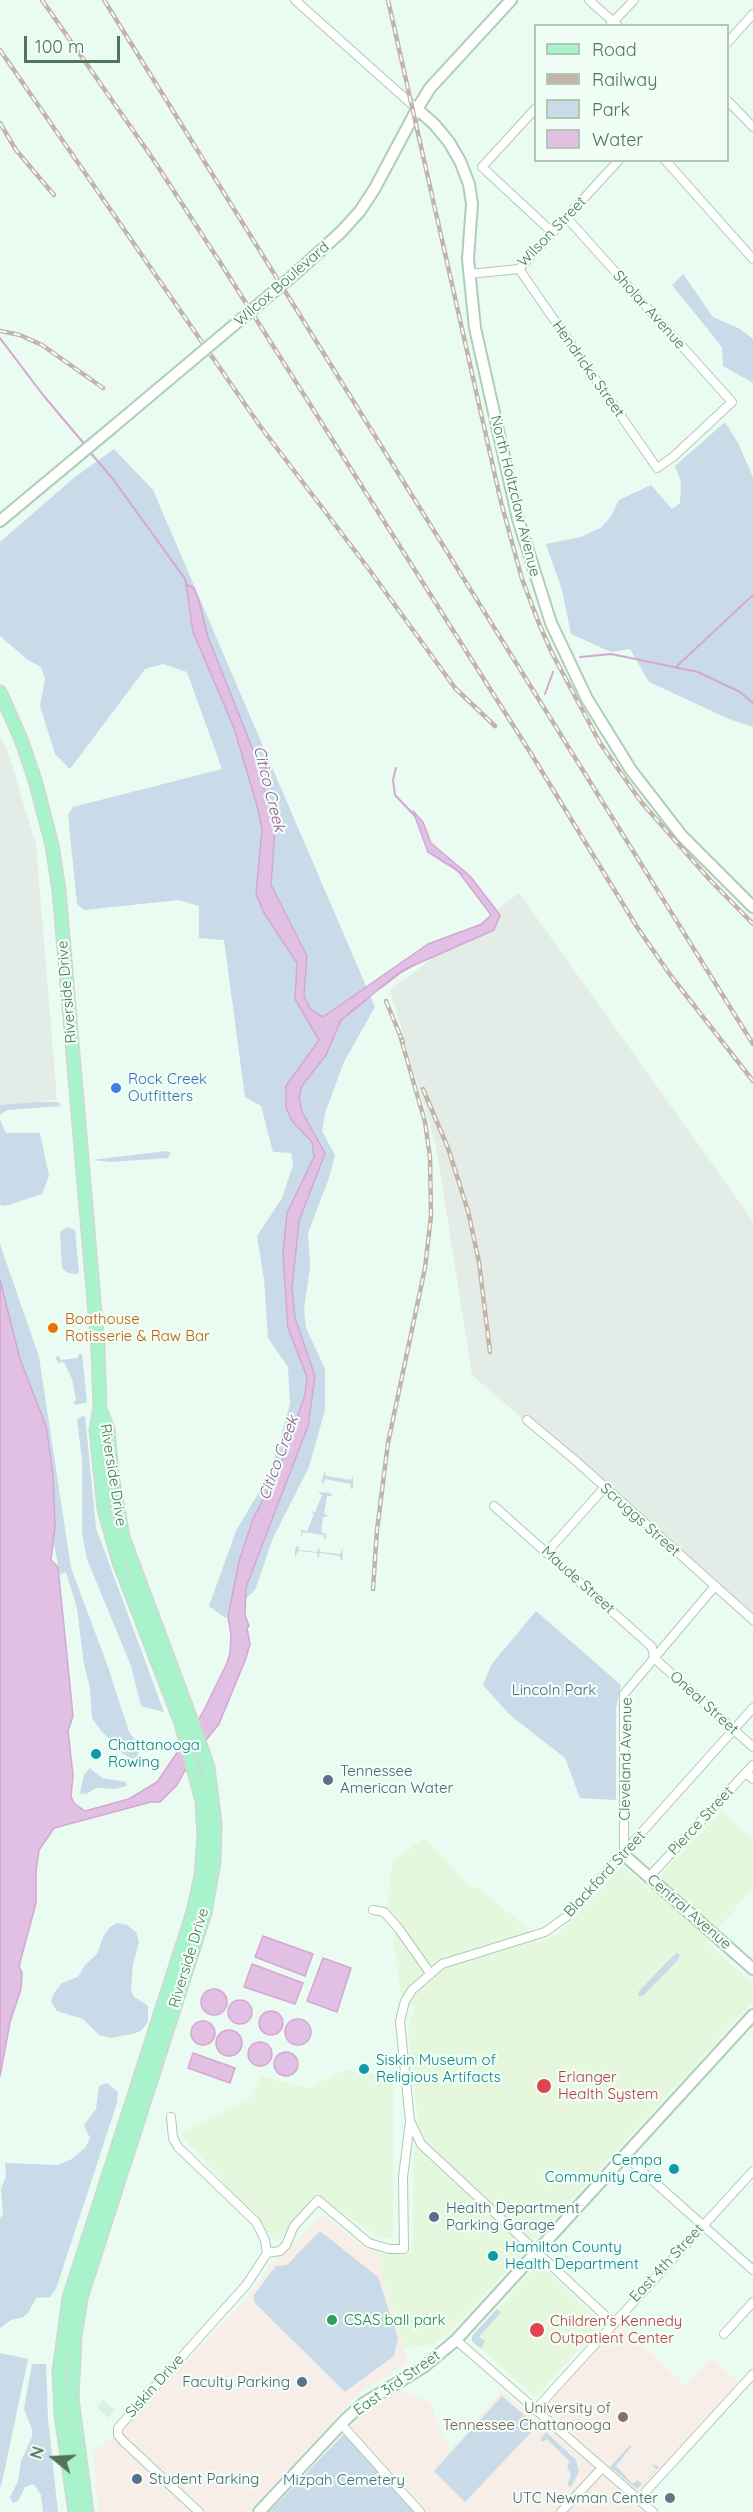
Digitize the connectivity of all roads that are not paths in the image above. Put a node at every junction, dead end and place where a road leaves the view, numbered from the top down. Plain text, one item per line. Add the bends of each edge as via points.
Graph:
1 (295, 0) edge
2 (511, 0) edge
3 (589, 0) edge
4 (634, 0) edge
5 (753, 14) edge
6 (614, 24) edge
7 (729, 41) edge
8 (729, 102) edge
9 (417, 109) junction
10 (534, 110) edge
11 (753, 127) edge
12 (618, 162) edge
13 (667, 162) edge
14 (567, 218) junction
15 (552, 232) junction
16 (753, 259) edge
17 (519, 269) junction
18 (469, 274) junction
19 (657, 468) joint
20 (0, 521) edge
21 (0, 692) edge
22 (753, 907) edge
23 (100, 1408) junction
24 (527, 1420) dead end
25 (604, 1488) junction
26 (494, 1506) dead end
27 (548, 1552) junction
28 (715, 1587) junction
29 (753, 1620) edge
30 (654, 1658) junction
31 (753, 1708) edge
32 (735, 1730) junction
33 (753, 1747) edge
34 (753, 1765) edge
35 (746, 1773) junction
36 (753, 1779) edge
37 (624, 1855) junction
38 (649, 1877) junction
39 (374, 1910) dead end
40 (753, 1969) edge
41 (430, 1973) junction
42 (753, 2015) edge
43 (162, 2024) junction
44 (171, 2118) dead end
45 (410, 2121) junction
46 (624, 2155) junction
47 (753, 2171) edge
48 (703, 2224) junction
49 (535, 2252) junction
50 (267, 2253) junction
51 (753, 2270) edge
52 (753, 2302) edge
53 (613, 2323) junction
54 (724, 2334) dead end
55 (456, 2340) junction
56 (753, 2374) edge
57 (535, 2410) junction
58 (341, 2424) junction
59 (602, 2468) junction
60 (639, 2499) junction
61 (75, 2512) edge
62 (87, 2512) edge
63 (199, 2512) edge
64 (260, 2512) edge
65 (420, 2512) edge
66 (561, 2512) edge
67 (653, 2512) edge

1 - 9 street
2 - 9 main road, Wilcox Boulevard via 430,88
3 - 6 street
4 - 6 street
5 - 7 street
8 - 11 street
9 - 18 main road, North Holtzclaw Avenue via 449,142 470,184
9 - 20 main road, Wilcox Boulevard, bridge via 360,211 341,232
10 - 15 street via 482,166
12 - 14 street, Wilson Street
13 - 16 street
14 - 15 street, Wilson Street
14 - 19 street, Sholar Avenue via 732,402
15 - 17 street, Wilson Street
17 - 18 street, Wilson Street
17 - 19 street, Hendricks Street
18 - 22 main road, North Holtzclaw Avenue via 475,328 518,519 562,649 601,723 647,792 701,856
21 - 23 main road, Riverside Drive via 35,780 59,890
23 - 43 main road, Riverside Drive via 96,1430 99,1476 111,1537 194,1764 202,1801 201,1876
23 - 43 main road, Riverside Drive via 108,1429 123,1536 208,1768 215,1823 214,1861 205,1913
24 - 25 street, Scruggs Street
25 - 27 street
25 - 28 street, Scruggs Street
26 - 27 street, Maude Street
27 - 30 street, Maude Street via 652,1647
28 - 29 street, Scruggs Street
28 - 30 street, Cleveland Avenue
30 - 32 street, Oneal Street
30 - 37 street, Cleveland Avenue via 624,1694
31 - 32 street, Blackford Street
32 - 33 street, Oneal Street
32 - 37 street, Blackford Street
34 - 35 street, Pierce Street
35 - 36 street
35 - 38 street, Pierce Street
37 - 38 main road, Central Avenue
37 - 41 street, Blackford Street via 555,1927 528,1939 447,1961
38 - 40 main road, Central Avenue
39 - 41 street via 384,1912
41 - 45 street, Blackford Street via 405,2001 400,2021
42 - 46 main road, East 3rd Street
43 - 61 main road, Riverside Drive via 83,2252 65,2317 59,2372 61,2414
43 - 62 main road, Riverside Drive via 90,2267 75,2336 72,2399
44 - 50 street via 178,2147 256,2222
45 - 49 street via 424,2148
45 - 50 street, Siskin Drive via 403,2177 404,2248 389,2249 369,2243 318,2200 294,2226 286,2245 280,2251
46 - 48 street
46 - 49 main road, East 3rd Street
47 - 48 street, East 4th Street
48 - 51 street
48 - 53 street, East 4th Street
49 - 53 street
49 - 55 main road, East 3rd Street
50 - 63 street, Siskin Drive via 247,2284 118,2428 123,2441
52 - 54 street
53 - 57 street, East 4th Street
55 - 57 street
55 - 58 main road, East 3rd Street via 425,2366 364,2403
56 - 60 street
57 - 59 street
58 - 64 main road, East 3rd Street
58 - 65 street
59 - 60 street
59 - 66 street
60 - 67 street

